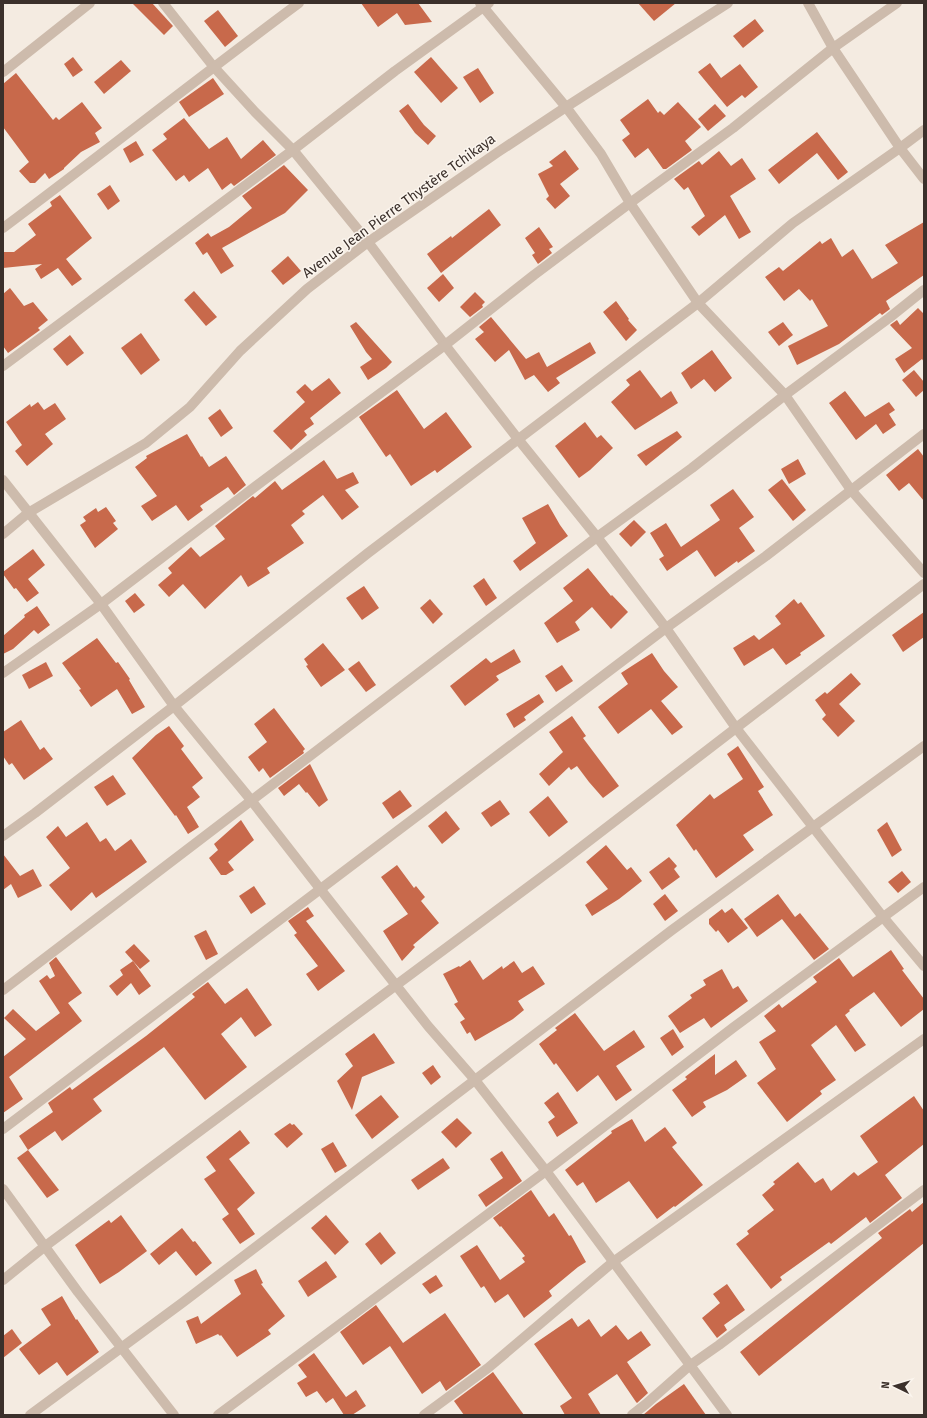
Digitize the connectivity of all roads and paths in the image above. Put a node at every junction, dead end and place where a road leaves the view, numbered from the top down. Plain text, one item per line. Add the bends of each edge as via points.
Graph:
1 (90, 3) edge
2 (163, 3) edge
3 (298, 3) edge
4 (728, 3) edge
5 (808, 3) edge
6 (897, 3) edge
7 (484, 4) edge
8 (832, 48) junction
9 (213, 66) junction
10 (3, 72) edge
11 (566, 106) junction
12 (924, 130) edge
13 (900, 148) junction
14 (293, 150) junction
15 (924, 179) edge
16 (630, 203) junction
17 (3, 228) edge
18 (368, 242) junction
19 (924, 290) edge
20 (698, 303) junction
21 (445, 345) junction
22 (3, 366) edge
23 (785, 395) junction
24 (924, 434) edge
25 (518, 439) junction
26 (3, 480) edge
27 (850, 490) junction
28 (28, 513) junction
29 (3, 534) edge
30 (597, 537) junction
31 (924, 572) edge
32 (924, 584) edge
33 (101, 604) junction
34 (666, 628) junction
35 (3, 673) edge
36 (174, 706) junction
37 (736, 728) junction
38 (924, 746) edge
39 (251, 800) junction
40 (813, 828) junction
41 (3, 836) edge
42 (924, 887) edge
43 (320, 890) junction
44 (883, 917) junction
45 (924, 966) edge
46 (396, 985) junction
47 (3, 990) edge
48 (924, 1039) edge
49 (475, 1080) junction
50 (3, 1129) edge
51 (546, 1171) junction
52 (3, 1189) edge
53 (924, 1190) edge
54 (44, 1247) junction
55 (613, 1262) junction
56 (3, 1280) edge
57 (122, 1347) junction
58 (689, 1366) junction
59 (30, 1415) edge
60 (174, 1415) edge
61 (218, 1415) edge
62 (424, 1415) edge
63 (632, 1415) edge
64 (727, 1415) edge

1 - 10 street
2 - 9 street
3 - 9 street
4 - 11 street, Avenue Jean Pierre Thystère Tchikaya
5 - 8 street
6 - 8 street
7 - 11 street
7 - 14 street
8 - 13 street
8 - 16 street via 733,128
9 - 14 street
9 - 17 street
11 - 16 street via 601,154
11 - 18 street, Avenue Jean Pierre Thystère Tchikaya
12 - 13 street
13 - 15 street
13 - 20 street via 793,223
14 - 18 street
14 - 22 street
16 - 20 street
16 - 21 street
18 - 21 street
18 - 28 street, Avenue Jean Pierre Thystère Tchikaya via 307,289 240,351 190,407 146,443
19 - 23 street
20 - 23 street
20 - 25 street
21 - 25 street
21 - 33 street
23 - 27 street
23 - 30 street via 692,468
24 - 27 street
25 - 30 street
25 - 36 street
26 - 28 street
27 - 31 street
27 - 34 street via 766,556
28 - 29 street, Avenue Jean Pierre Thystère Tchikaya
28 - 33 street
30 - 34 street
30 - 39 street
32 - 37 street
33 - 35 street
33 - 36 street
34 - 37 street
34 - 43 street
36 - 39 street
36 - 41 street
37 - 40 street
37 - 46 street via 563,862
38 - 40 street
39 - 43 street
39 - 47 street
40 - 44 street
40 - 49 street via 672,930
42 - 44 street
43 - 46 street
43 - 50 street
44 - 45 street
44 - 51 street
46 - 49 street
46 - 54 street
48 - 55 street
49 - 51 street
49 - 57 street
51 - 55 street
51 - 61 street
52 - 54 street
53 - 58 street
54 - 56 street
54 - 57 street
55 - 58 street
55 - 62 street via 488,1368
57 - 59 street
57 - 60 street
58 - 63 street
58 - 64 street

